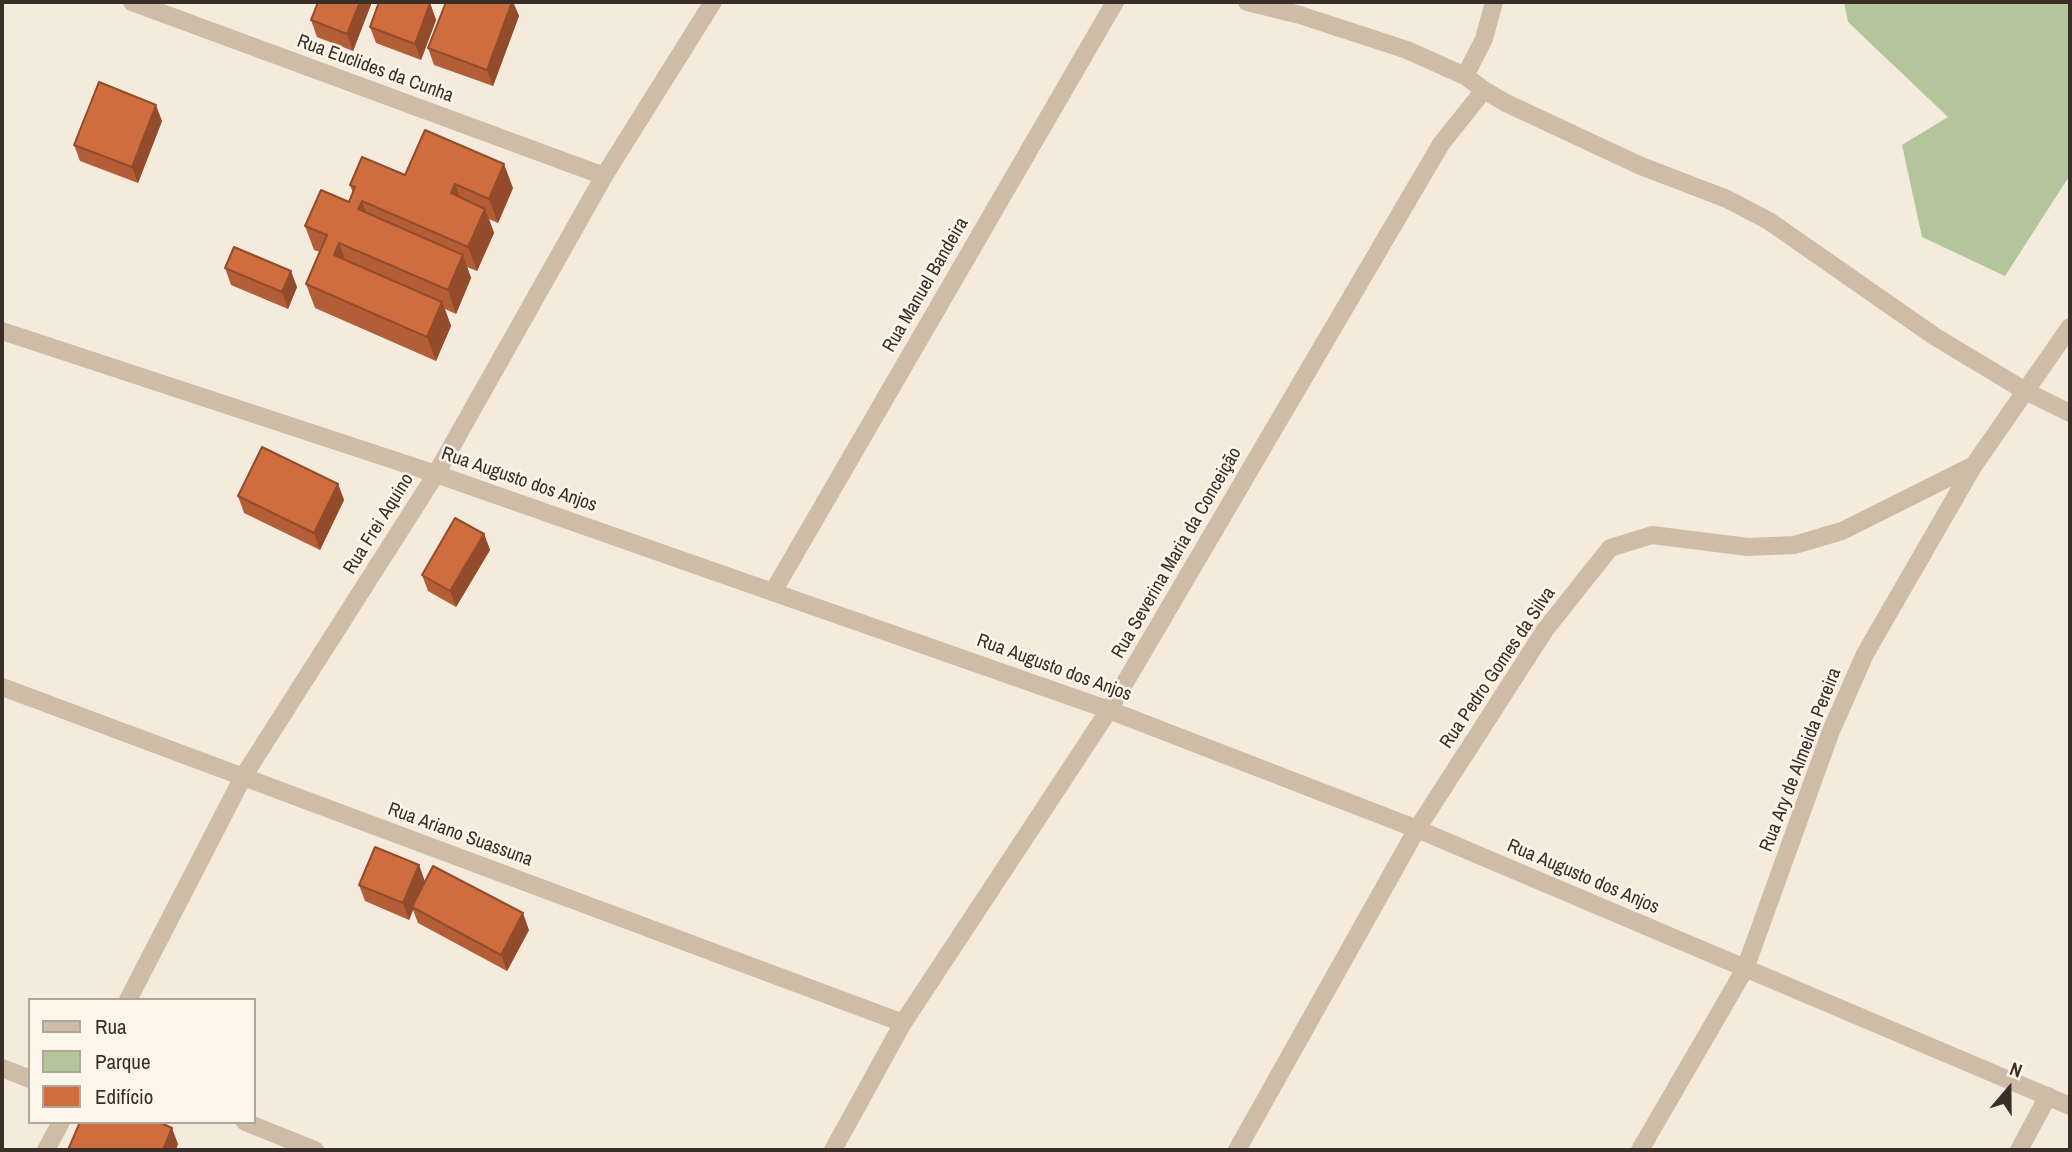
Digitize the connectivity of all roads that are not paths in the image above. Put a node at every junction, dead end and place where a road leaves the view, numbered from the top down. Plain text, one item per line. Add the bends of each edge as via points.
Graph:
1 (132, 2) edge
2 (713, 2) edge
3 (1115, 2) edge
4 (1247, 2) edge
5 (1494, 2) edge
6 (1465, 76) junction
7 (1484, 90) junction
8 (604, 176) junction
9 (2070, 327) edge
10 (2, 331) edge
11 (2027, 392) junction
12 (2070, 413) edge
13 (1974, 465) junction
14 (436, 474) junction
15 (774, 590) junction
16 (2, 687) edge
17 (1109, 710) junction
18 (243, 777) junction
19 (1417, 829) junction
20 (1745, 968) junction
21 (129, 998) edge
22 (903, 1023) junction
23 (2, 1068) edge
24 (28, 1078) edge
25 (2049, 1096) junction
26 (2070, 1105) edge
27 (60, 1124) edge
28 (250, 1124) edge
29 (46, 1150) edge
30 (315, 1150) edge
31 (833, 1150) edge
32 (1237, 1150) edge
33 (1640, 1150) edge
34 (2019, 1150) edge

1 - 8 street, Rua Euclides da Cunha
2 - 8 street, Rua Frei Aquino
3 - 15 street, Rua Manuel Bandeira
4 - 6 street via 1366,36
5 - 6 street via 1485,38
6 - 7 street
7 - 11 street via 1640,166 1727,199 1769,221 1934,336
7 - 17 street, Rua Severina Maria da Conceição via 1464,112 1416,186
8 - 14 street, Rua Frei Aquino
9 - 11 street, Rua Ary de Almeida Pereira
10 - 14 street, Rua Augusto dos Anjos
11 - 12 street
11 - 13 street, Rua Ary de Almeida Pereira
13 - 19 street, Rua Pedro Gomes da Silva via 1842,531 1794,545 1748,547 1652,535 1611,548 1545,630
13 - 20 street, Rua Ary de Almeida Pereira via 1850,687
14 - 15 street, Rua Augusto dos Anjos
14 - 18 street, Rua Frei Aquino
15 - 17 street, Rua Augusto dos Anjos
16 - 18 street, Rua Ariano Suassuna
17 - 19 street, Rua Augusto dos Anjos
17 - 22 street, Rua Severina Maria da Conceição
18 - 21 street, Rua Frei Aquino
18 - 22 street, Rua Ariano Suassuna
19 - 20 street, Rua Augusto dos Anjos
19 - 32 street, Rua Pedro Gomes da Silva
20 - 25 street, Rua Augusto dos Anjos
20 - 33 street, Rua Ary de Almeida Pereira
22 - 31 street, Rua Severina Maria da Conceição
23 - 24 street
25 - 26 street, Rua Augusto dos Anjos
25 - 34 street
27 - 29 street
28 - 30 street

